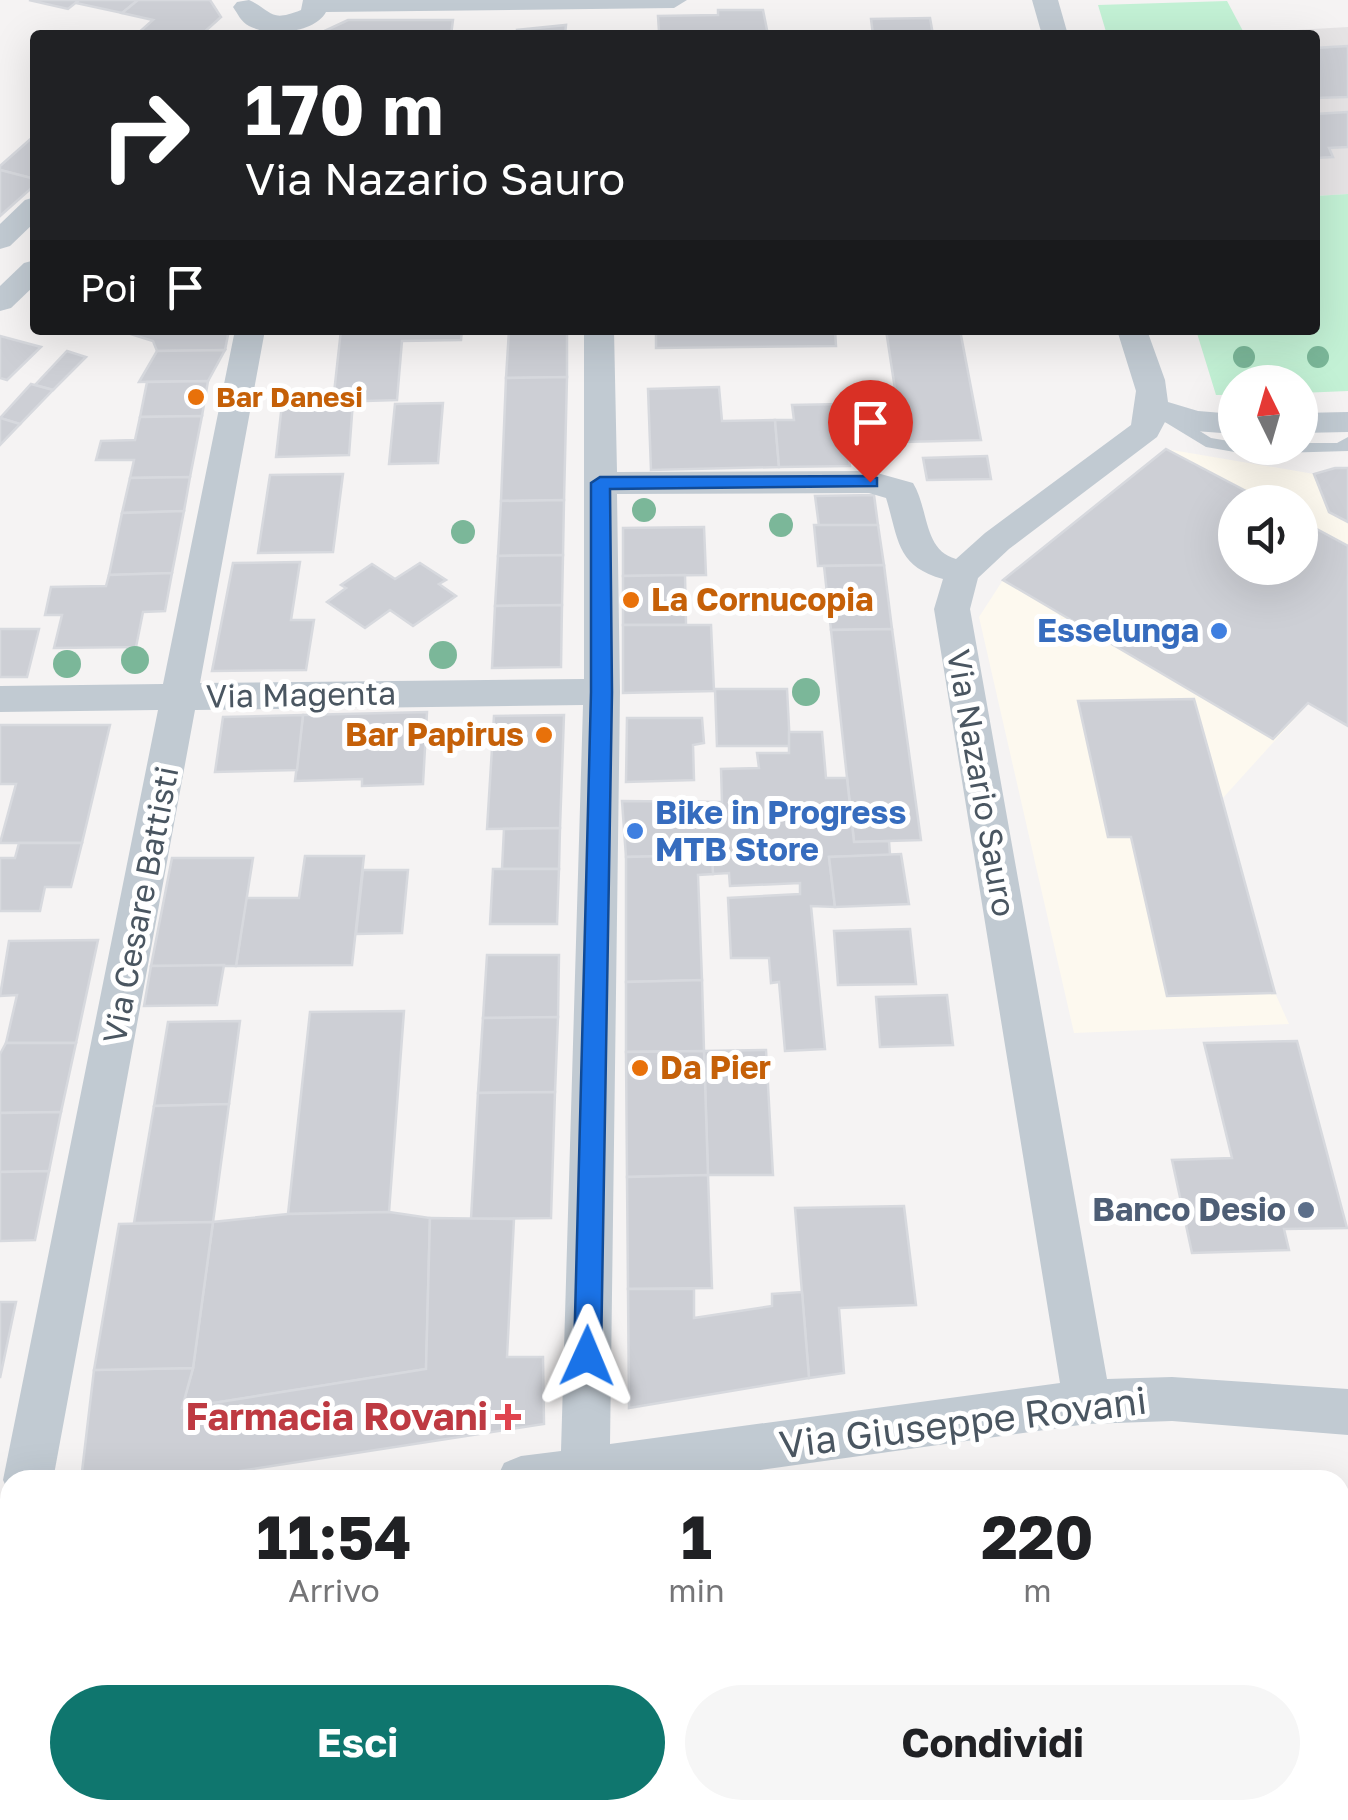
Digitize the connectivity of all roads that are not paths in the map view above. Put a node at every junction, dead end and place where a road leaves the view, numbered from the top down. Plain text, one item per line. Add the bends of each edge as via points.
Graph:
1 (674, 0) edge
2 (1045, 0) edge
3 (600, 8) edge
4 (242, 10) edge
5 (300, 20) edge
6 (1054, 30) edge
7 (30, 211) edge
8 (0, 240) edge
9 (249, 335) edge
10 (600, 335) edge
11 (1134, 335) edge
12 (1155, 408) junction
13 (1348, 422) edge
14 (1218, 423) edge
15 (1318, 423) edge
16 (1348, 442) edge
17 (600, 483) junction
18 (962, 573) junction
19 (602, 692) junction
20 (182, 696) junction
21 (0, 698) edge
22 (1087, 1402) junction
23 (1348, 1412) edge
24 (30, 1470) edge
25 (585, 1470) edge
26 (619, 1470) edge

1 - 3 street
2 - 6 street
3 - 5 street
4 - 5 street via 260,22
7 - 8 street
9 - 20 street, Via Cesare Battisti
10 - 17 street
11 - 12 street
12 - 14 street
12 - 16 lane via 1206,442 1246,450 1341,448
12 - 18 street via 1146,430
13 - 15 street
17 - 18 street via 870,482 902,491 918,551 931,564
17 - 19 street
18 - 22 street, Via Nazario Sauro via 952,609
19 - 20 street, Via Magenta
19 - 25 street
20 - 21 street, Via Magenta
20 - 24 street, Via Cesare Battisti
22 - 23 street, Via Giuseppe Rovani via 1172,1400
22 - 26 street, Via Giuseppe Rovani

